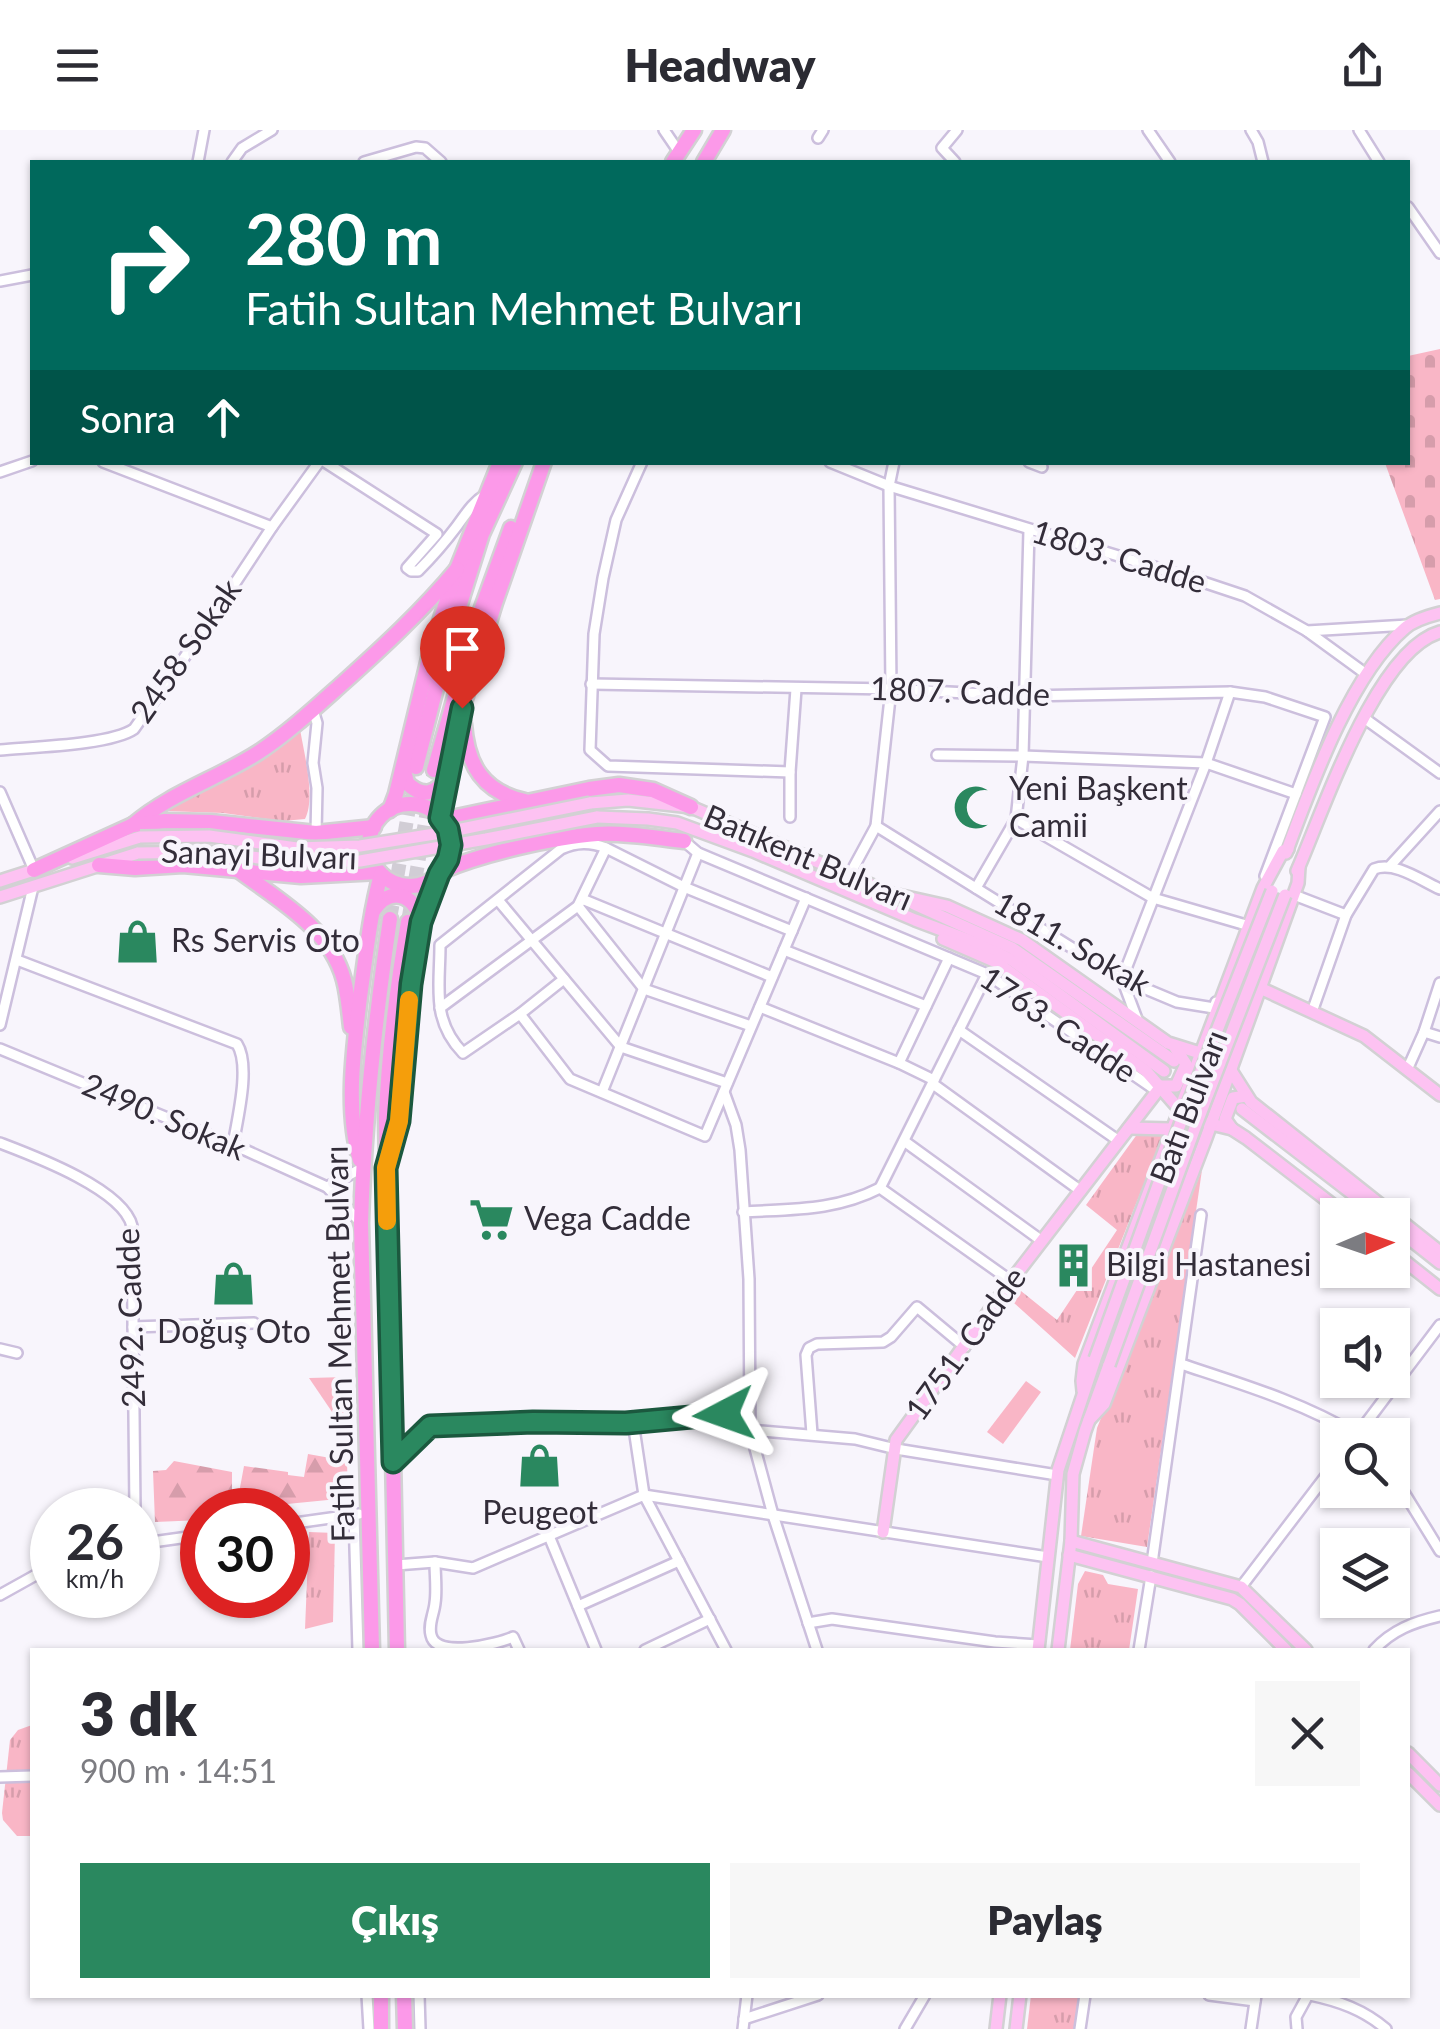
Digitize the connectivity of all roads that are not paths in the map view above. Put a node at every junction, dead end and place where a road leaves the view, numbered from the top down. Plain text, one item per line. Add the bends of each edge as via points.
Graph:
1 (204, 130) edge
2 (272, 130) edge
3 (664, 130) edge
4 (694, 130) edge
5 (722, 130) edge
6 (957, 130) edge
7 (1166, 130) edge
8 (1251, 130) edge
9 (1359, 130) edge
10 (1151, 133) edge
11 (676, 157) edge
12 (198, 160) edge
13 (233, 160) edge
14 (371, 160) edge
15 (439, 160) edge
16 (705, 160) edge
17 (954, 160) edge
18 (1169, 160) edge
19 (1262, 160) edge
20 (1378, 160) edge
21 (1410, 210) edge
22 (1440, 254) edge
23 (30, 275) edge
24 (0, 281) edge
25 (30, 461) edge
26 (111, 465) edge
27 (320, 465) edge
28 (327, 465) edge
29 (541, 465) edge
30 (542, 465) edge
31 (641, 465) edge
32 (837, 465) edge
33 (893, 465) edge
34 (1037, 465) edge
35 (508, 466) edge
36 (1042, 467) dead end
37 (0, 472) edge
38 (889, 486) junction
39 (488, 493) junction
40 (272, 526) junction
41 (1028, 530) junction
42 (457, 569) junction
43 (1440, 612) edge
44 (1408, 625) junction
45 (1307, 630) junction
46 (1440, 632) edge
47 (1366, 674) junction
48 (592, 684) junction
49 (796, 688) junction
50 (891, 689) junction
51 (1230, 692) junction
52 (1025, 696) junction
53 (462, 708) junction
54 (313, 710) junction
55 (1325, 717) joint
56 (1364, 718) junction
57 (0, 750) edge
58 (405, 754) junction
59 (938, 755) dead end
60 (1023, 756) junction
61 (1206, 763) junction
62 (450, 764) junction
63 (416, 767) tunnel mouth
64 (434, 770) tunnel mouth
65 (790, 772) junction
66 (1440, 774) edge
67 (0, 792) edge
68 (1296, 794) junction
69 (531, 802) junction
70 (691, 807) junction
71 (390, 810) junction
72 (1440, 811) edge
73 (790, 817) dead end
74 (441, 819) junction
75 (648, 819) junction
76 (1016, 819) junction
77 (374, 826) junction
78 (876, 826) junction
79 (137, 831) junction
80 (334, 832) junction
81 (316, 833) junction
82 (404, 839) joint
83 (684, 841) junction
84 (606, 848) junction
85 (1288, 848) junction
86 (404, 853) joint
87 (698, 853) junction
88 (99, 864) junction
89 (1385, 866) junction
90 (34, 870) junction
91 (237, 870) junction
92 (380, 873) junction
93 (440, 873) junction
94 (850, 874) junction
95 (338, 875) junction
96 (0, 881) edge
97 (33, 887) junction
98 (684, 887) junction
99 (976, 888) junction
100 (1440, 888) edge
101 (893, 894) junction
102 (1290, 895) junction
103 (0, 897) edge
104 (806, 898) junction
105 (1152, 898) junction
106 (498, 900) junction
107 (580, 903) junction
108 (371, 913) junction
109 (1346, 914) junction
110 (390, 919) tunnel mouth
111 (915, 920) junction
112 (414, 922) junction
113 (1246, 925) junction
114 (792, 932) junction
115 (666, 934) junction
116 (534, 940) junction
117 (784, 950) junction
118 (949, 958) junction
119 (16, 960) junction
120 (987, 974) junction
121 (772, 977) junction
122 (564, 979) junction
123 (1122, 979) junction
124 (1440, 983) edge
125 (644, 988) junction
126 (1260, 988) junction
127 (926, 1006) junction
128 (760, 1007) junction
129 (440, 1008) junction
130 (1312, 1012) junction
131 (520, 1014) junction
132 (1138, 1022) junction
133 (0, 1025) edge
134 (752, 1026) junction
135 (959, 1030) junction
136 (1424, 1032) junction
137 (1440, 1037) edge
138 (621, 1046) junction
139 (1174, 1046) junction
140 (0, 1050) edge
141 (354, 1050) junction
142 (1200, 1052) junction
143 (1174, 1060) dead end
144 (900, 1063) junction
145 (1230, 1069) junction
146 (1407, 1070) junction
147 (1164, 1071) dead end
148 (933, 1082) junction
149 (726, 1088) junction
150 (1160, 1089) junction
151 (602, 1092) junction
152 (1440, 1095) edge
153 (1246, 1096) junction
154 (1242, 1109) dead end
155 (1179, 1110) junction
156 (1210, 1125) junction
157 (1232, 1126) junction
158 (1130, 1128) junction
159 (1172, 1129) junction
160 (904, 1141) junction
161 (1119, 1141) junction
162 (0, 1143) edge
163 (233, 1146) junction
164 (362, 1168) junction
165 (327, 1187) junction
166 (880, 1188) junction
167 (1081, 1190) junction
168 (1324, 1198) edge
169 (1332, 1198) edge
170 (1358, 1198) edge
171 (743, 1212) junction
172 (1200, 1215) dead end
173 (361, 1222) junction
174 (1042, 1240) junction
175 (1410, 1240) edge
176 (1440, 1252) edge
177 (1410, 1262) edge
178 (1440, 1264) edge
179 (1011, 1281) junction
180 (1440, 1286) edge
181 (254, 1323) dead end
182 (1440, 1325) edge
183 (133, 1326) junction
184 (965, 1347) junction
185 (0, 1349) edge
186 (17, 1353) dead end
187 (1181, 1364) junction
188 (1084, 1391) junction
189 (748, 1414) junction
190 (1327, 1418) edge
191 (1370, 1418) edge
192 (1089, 1420) junction
193 (634, 1422) junction
194 (750, 1430) junction
195 (812, 1434) junction
196 (896, 1449) junction
197 (393, 1462) junction
198 (1057, 1475) junction
199 (1320, 1484) edge
200 (134, 1488) edge
201 (644, 1495) junction
202 (1410, 1502) edge
203 (362, 1514) junction
204 (773, 1515) junction
205 (310, 1521) edge
206 (882, 1532) junction
207 (549, 1536) junction
208 (1071, 1541) junction
209 (1440, 1551) edge
210 (1069, 1555) junction
211 (1048, 1557) junction
212 (679, 1561) junction
213 (436, 1562) junction
214 (396, 1564) junction
215 (1151, 1570) junction
216 (30, 1578) edge
217 (1241, 1587) junction
218 (0, 1595) edge
219 (578, 1606) junction
220 (1440, 1616) edge
221 (710, 1619) junction
222 (808, 1624) junction
223 (358, 1648) edge
224 (372, 1648) edge
225 (397, 1648) edge
226 (466, 1648) edge
227 (466, 1648) edge
228 (518, 1648) edge
229 (595, 1648) edge
230 (649, 1648) edge
231 (725, 1648) edge
232 (816, 1648) edge
233 (1038, 1648) edge
234 (1058, 1648) edge
235 (1139, 1648) edge
236 (1284, 1648) edge
237 (1304, 1648) edge
238 (1376, 1648) edge
239 (1410, 1754) edge
240 (1410, 1774) edge
241 (30, 1776) edge
242 (0, 1777) edge
243 (1440, 1785) edge
244 (1440, 1806) edge
245 (368, 1998) edge
246 (381, 1998) edge
247 (404, 1998) edge
248 (419, 1998) edge
249 (747, 1998) edge
250 (781, 1998) edge
251 (809, 1998) edge
252 (923, 1998) edge
253 (1000, 1998) edge
254 (1020, 1998) edge
255 (1085, 1998) edge
256 (1256, 1998) edge
257 (1307, 1998) edge
258 (1323, 1998) edge
259 (784, 2006) junction
260 (744, 2024) edge
261 (369, 2029) edge
262 (382, 2029) edge
263 (405, 2029) edge
264 (420, 2029) edge
265 (905, 2029) edge
266 (996, 2029) edge
267 (1016, 2029) edge
268 (1080, 2029) edge
269 (1251, 2029) edge
270 (1297, 2029) edge
271 (1386, 2029) edge

1 - 12 street
2 - 13 street
3 - 11 street
4 - 11 highway
5 - 16 highway
6 - 17 street via 942,148
7 - 10 street
8 - 19 street
9 - 20 street
10 - 18 street
14 - 15 street via 416,147
21 - 22 street
23 - 24 street
25 - 37 street
26 - 40 street
27 - 40 street, 2458 Sokak
28 - 39 street via 437,534 406,568 411,571
29 - 64 highway via 482,609
30 - 53 highway
31 - 48 street via 616,520 603,578
32 - 38 street, 1803. Cadde
33 - 38 street
34 - 36 street
35 - 39 highway
35 - 63 highway via 446,650
38 - 41 street, 1803. Cadde
38 - 50 street
39 - 42 highway
40 - 57 street, 2458 Sokak via 134,729 107,740
41 - 45 street, 1803. Cadde via 1245,596
41 - 52 street
42 - 54 highway
42 - 58 highway
43 - 44 main road, Batı Bulvarı
44 - 45 street
44 - 47 main road, Batı Bulvarı
45 - 47 street, 1803. Cadde
46 - 56 main road, Batı Bulvarı via 1403,656
47 - 85 main road, Batı Bulvarı
48 - 49 street, 1807. Cadde
48 - 65 street via 590,750 608,766
49 - 50 street, 1807. Cadde
49 - 65 street
50 - 52 street, 1807. Cadde
50 - 78 street
51 - 52 street, 1807. Cadde
51 - 55 street, 1807. Cadde via 1265,696
51 - 61 street
52 - 60 street
53 - 62 highway
53 - 69 highway via 477,773 492,788
54 - 79 highway via 259,752 149,811
54 - 81 street
55 - 68 street, 1811. Sokak
56 - 66 street
56 - 102 main road, Batı Bulvarı
58 - 62 highway via 407,783 422,794 441,786
58 - 71 highway
59 - 60 street
60 - 61 street
60 - 76 street
61 - 68 street
61 - 105 street
62 - 74 highway
65 - 73 street
67 - 90 street
68 - 113 street, 1811. Sokak
69 - 70 highway via 620,785
69 - 74 highway
70 - 82 main road, Batıkent Bulvarı, bridge via 590,803
70 - 94 main road, Batıkent Bulvarı
71 - 74 highway via 417,805
71 - 77 highway
72 - 89 street
74 - 93 highway via 451,845
75 - 83 main road
75 - 86 main road, Batıkent Bulvarı, bridge via 598,817
75 - 111 main road, Batıkent Bulvarı via 753,851
76 - 99 street
76 - 105 street
77 - 80 highway
77 - 92 highway via 370,854
78 - 94 street
78 - 99 street, 1811. Sokak
79 - 81 highway via 165,822 211,822
79 - 82 main road, Sanayi Bulvarı, bridge via 322,848
79 - 90 highway
80 - 81 highway
80 - 95 highway via 344,855
83 - 87 street, 1763. Cadde
83 - 93 highway via 595,834
84 - 98 street
84 - 106 street via 575,843 562,849
84 - 107 street
85 - 142 main road via 1263,888
85 - 188 main road, Batı Bulvarı, bridge
86 - 88 main road, Sanayi Bulvarı, bridge via 321,863 138,853
87 - 98 street
87 - 104 street, 1763. Cadde
88 - 91 highway
88 - 97 main road, Sanayi Bulvarı
89 - 100 street
89 - 109 street via 1374,869
90 - 96 main road
91 - 95 highway
91 - 141 highway via 297,914 335,956
92 - 93 highway via 403,886
92 - 95 highway
92 - 108 highway
93 - 112 highway, Fatih Sultan Mehmet Bulvarı
94 - 101 main road, Batıkent Bulvarı
97 - 103 main road, Sanayi Bulvarı
97 - 119 street
98 - 114 street
98 - 115 street
99 - 123 street, 1811. Sokak
101 - 132 main road via 947,906 1022,940
101 - 143 main road, Batıkent Bulvarı via 1012,948
102 - 109 street
102 - 126 main road
102 - 192 main road, Batı Bulvarı, bridge via 1196,1125
104 - 114 street
104 - 118 street, 1763. Cadde
105 - 113 street
105 - 123 street
106 - 116 street
106 - 129 street via 440,945
107 - 115 street
107 - 116 street
107 - 125 street
108 - 112 highway via 382,900 403,896 416,907
108 - 141 highway
109 - 130 street
110 - 164 highway, Fatih Sultan Mehmet Bulvarı
111 - 147 main road, Batıkent Bulvarı via 1012,960
111 - 150 main road via 996,962 1146,1070
112 - 197 highway, Fatih Sultan Mehmet Bulvarı via 396,996 388,1072
113 - 123 street, 1811. Sokak via 1214,1008 1177,1002
114 - 117 street
115 - 121 street
115 - 125 street
116 - 122 street
116 - 129 street
117 - 121 street
117 - 127 street
118 - 120 street, 1763. Cadde
118 - 127 street
119 - 133 street
119 - 163 street via 237,1044 243,1072
120 - 135 street
120 - 150 street, 1763. Cadde
121 - 128 street
122 - 131 street
122 - 138 street
123 - 132 street
124 - 136 street
125 - 134 street
125 - 138 street
126 - 130 main road
126 - 145 main road
127 - 144 street
128 - 134 street
128 - 144 street
129 - 131 street via 444,1030 463,1052
130 - 146 main road via 1364,1036
131 - 151 street via 570,1079
132 - 139 main road
134 - 149 street
135 - 148 street
135 - 161 street
136 - 137 street
136 - 146 street
138 - 149 street
138 - 151 street
139 - 142 main road
139 - 150 main road, 1751. Cadde via 1186,1064 1176,1086
140 - 163 street, 2490. Sokak
141 - 164 highway via 354,1141
142 - 145 main road
142 - 155 main road
144 - 148 street
145 - 153 main road
145 - 156 main road
146 - 152 main road
148 - 160 street
148 - 167 street
149 - 151 street via 705,1136
149 - 171 street via 740,1150
150 - 155 main road
150 - 158 main road, 1751. Cadde
153 - 157 main road via 1233,1098 1224,1120
153 - 176 main road
154 - 170 main road
155 - 156 main road
155 - 159 main road
156 - 157 main road
156 - 192 main road via 1104,1404
157 - 168 main road
157 - 169 main road
158 - 159 main road
158 - 161 main road, 1751. Cadde
159 - 188 main road via 1084,1364
160 - 166 street
160 - 174 street
161 - 167 main road, 1751. Cadde
162 - 183 street, 2492. Cadde via 85,1181 130,1216
163 - 165 street, 2490. Sokak
164 - 165 street
164 - 173 highway, Fatih Sultan Mehmet Bulvarı
165 - 173 street, 2490. Sokak
166 - 171 street via 830,1206
166 - 179 street
167 - 174 main road, 1751. Cadde
171 - 189 street
172 - 187 street
173 - 203 highway, Fatih Sultan Mehmet Bulvarı
174 - 179 main road, 1751. Cadde
175 - 178 main road
177 - 180 main road
179 - 184 main road, 1751. Cadde
181 - 183 street
182 - 191 street
183 - 200 street, 2492. Cadde
184 - 195 street via 917,1307 883,1342 814,1345 806,1355
184 - 196 main road, 1751. Cadde via 896,1440
185 - 186 street
187 - 190 street
187 - 215 street
188 - 198 main road, Batı Bulvarı
189 - 193 street
189 - 194 street
192 - 208 main road, Batı Bulvarı via 1074,1474
193 - 197 street via 430,1426
193 - 201 street
194 - 195 street
194 - 204 street
195 - 196 street
196 - 198 street
196 - 206 main road, 1751. Cadde
197 - 214 highway, Fatih Sultan Mehmet Bulvarı
198 - 211 main road, Batı Bulvarı
199 - 217 street
201 - 204 street
201 - 207 street
201 - 212 street
202 - 209 street
203 - 205 street
203 - 223 street
203 - 224 highway, Fatih Sultan Mehmet Bulvarı
204 - 206 street
204 - 222 street
206 - 211 street
207 - 213 street via 473,1568
207 - 219 street
208 - 210 main road, Batı Bulvarı
208 - 215 main road
210 - 215 main road
210 - 234 main road, Batı Bulvarı
211 - 233 main road, Batı Bulvarı
212 - 219 street
212 - 221 street
213 - 214 street
213 - 226 street via 430,1634 442,1647
214 - 225 highway, Fatih Sultan Mehmet Bulvarı
215 - 217 main road
215 - 235 street
215 - 236 main road via 1236,1601
216 - 218 street
217 - 237 main road
219 - 229 street
220 - 238 street via 1403,1627
221 - 230 street
221 - 231 street
222 - 232 street
222 - 233 street via 832,1619
227 - 228 street via 513,1637
239 - 243 main road
240 - 244 main road
241 - 242 street
245 - 261 street
246 - 262 highway
247 - 263 highway
248 - 264 street
249 - 260 street
250 - 259 street
251 - 259 street
252 - 265 street
253 - 266 main road
254 - 267 main road
255 - 268 street
256 - 269 street
257 - 270 street
258 - 271 street
259 - 260 street

